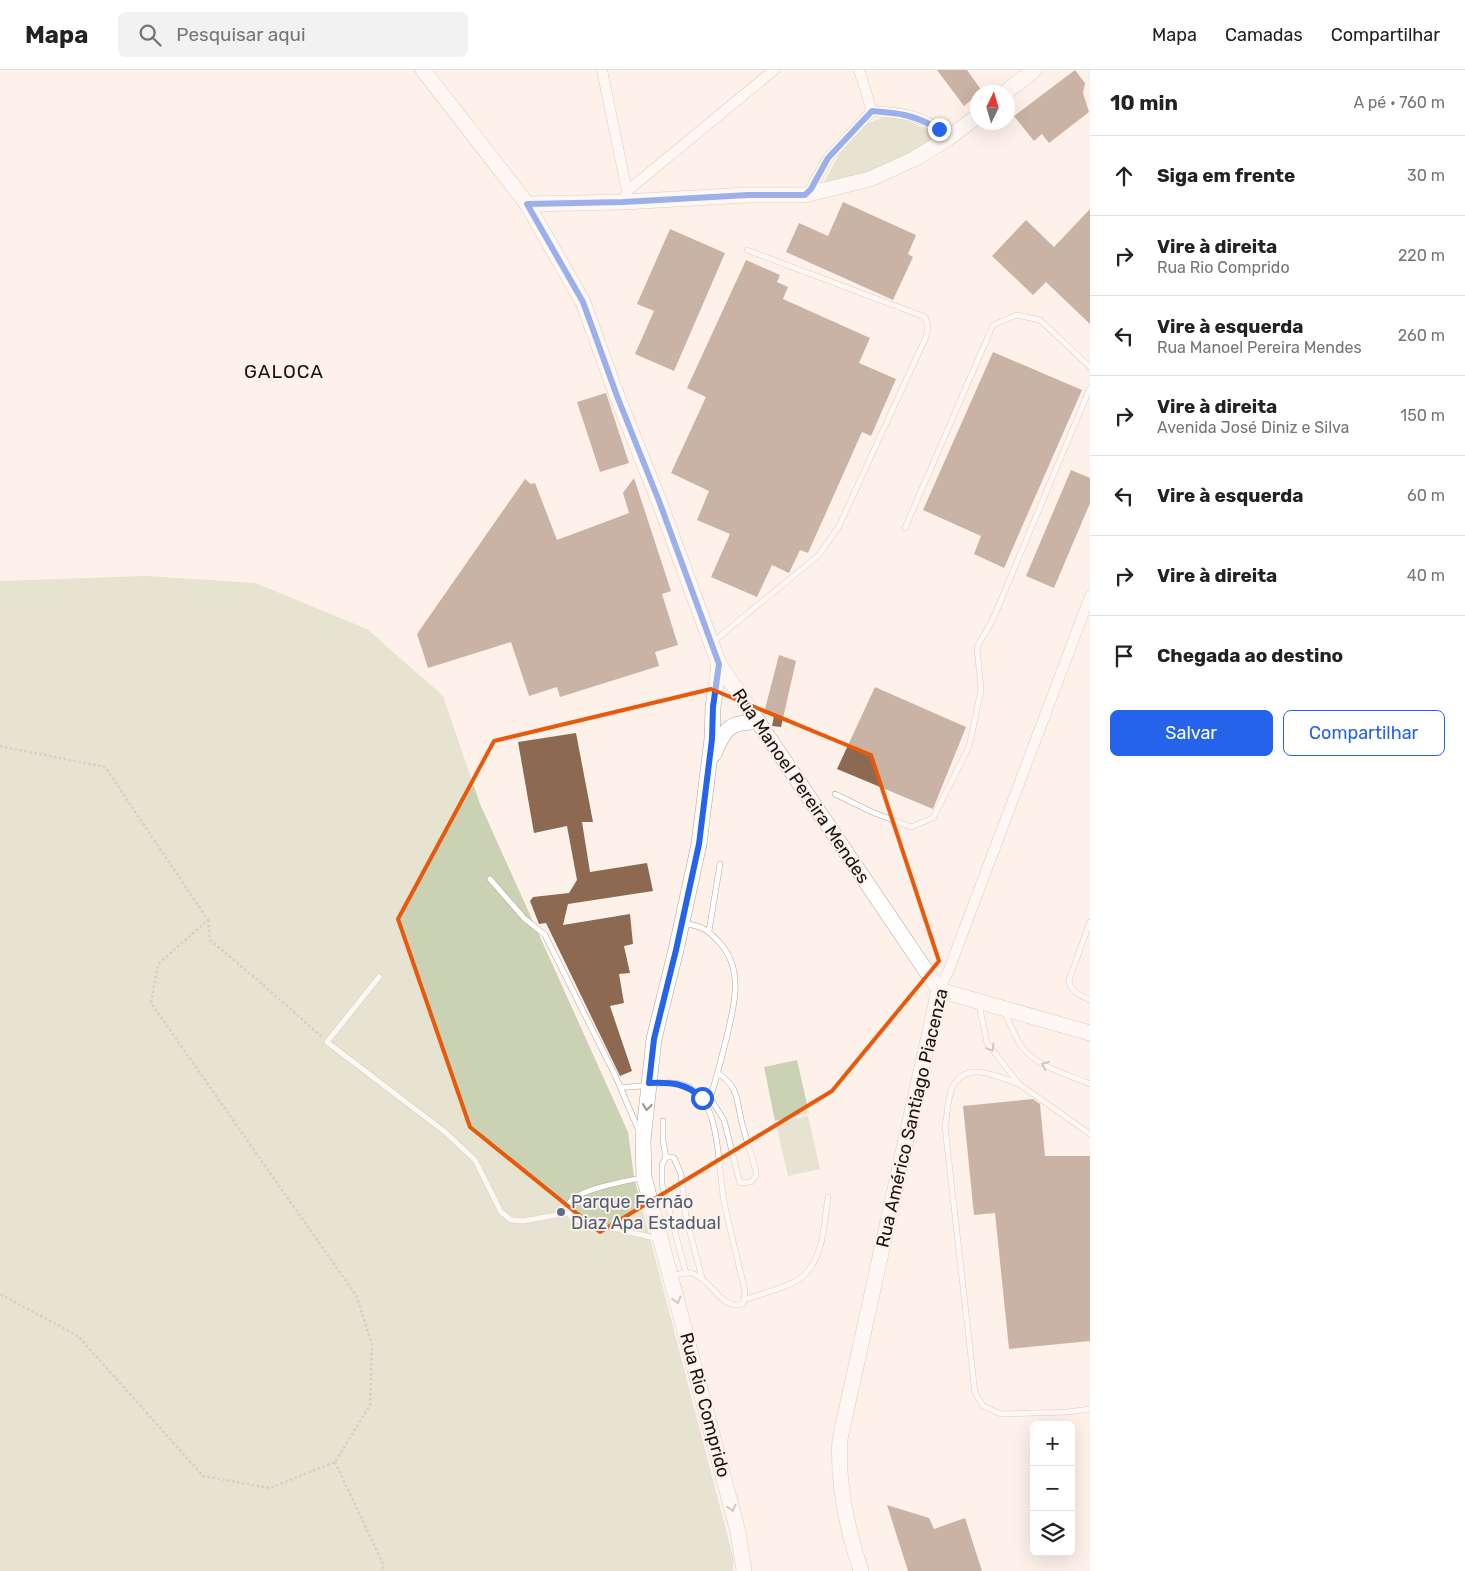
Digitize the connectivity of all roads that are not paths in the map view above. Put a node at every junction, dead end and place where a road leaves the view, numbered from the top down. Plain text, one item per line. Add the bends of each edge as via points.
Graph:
1 (423, 70) edge
2 (602, 70) edge
3 (774, 70) edge
4 (859, 70) edge
5 (1034, 70) edge
6 (1015, 85) edge
7 (872, 111) junction
8 (970, 122) edge
9 (948, 140) junction
10 (805, 195) junction
11 (625, 196) junction
12 (527, 204) junction
13 (747, 250) dead end
14 (1090, 367) edge
15 (1090, 388) edge
16 (905, 528) dead end
17 (1090, 596) edge
18 (711, 643) junction
19 (719, 664) junction
20 (759, 722) junction
21 (709, 767) junction
22 (835, 794) dead end
23 (720, 864) dead end
24 (490, 879) dead end
25 (1090, 922) edge
26 (682, 923) junction
27 (709, 931) junction
28 (379, 977) dead end
29 (939, 990) junction
30 (1090, 1000) edge
31 (979, 1001) junction
32 (1003, 1008) junction
33 (1090, 1033) edge
34 (717, 1073) junction
35 (649, 1083) junction
36 (1019, 1084) junction
37 (1090, 1084) edge
38 (621, 1087) junction
39 (710, 1098) junction
40 (707, 1107) junction
41 (663, 1122) dead end
42 (1090, 1134) edge
43 (643, 1140) junction
44 (666, 1157) junction
45 (644, 1177) junction
46 (828, 1197) dead end
47 (568, 1213) junction
48 (661, 1240) junction
49 (686, 1273) junction
50 (671, 1276) junction
51 (702, 1278) junction
52 (744, 1300) junction
53 (1090, 1409) edge
54 (744, 1571) edge
55 (860, 1571) edge

1 - 12 street, Rua Manoel Pereira Mendes
2 - 11 street
3 - 11 street
4 - 7 street
5 - 6 street
7 - 9 street via 901,113 921,119 939,129
7 - 10 street via 828,158
8 - 9 street
9 - 10 street via 870,179
10 - 11 street
11 - 12 street
12 - 18 street, Rua Manoel Pereira Mendes via 583,302
13 - 18 lane via 917,314 925,318 928,326 839,526 819,555
14 - 16 lane via 1040,320 1017,315 993,325
15 - 22 lane via 992,619 977,647 982,690 969,747 933,818 911,827
17 - 29 street, Rua Américo Santiago Piacenza
18 - 19 street, Rua Manoel Pereira Mendes
19 - 20 street, Rua Manoel Pereira Mendes
19 - 21 street, Rua Rio Comprido
20 - 21 street via 743,722 726,730
20 - 29 street, Rua Manoel Pereira Mendes
21 - 26 street, Rua Rio Comprido via 699,844
23 - 27 lane
24 - 38 lane via 524,918 545,935
25 - 30 lane via 1069,980 1074,992
26 - 27 lane
26 - 35 street, Rua Rio Comprido via 654,1039
27 - 34 lane via 726,949 736,980 735,1005
28 - 47 lane via 327,1042 445,1132 475,1160 501,1212 511,1220
29 - 31 street
29 - 55 street, Rua Américo Santiago Piacenza via 840,1438 844,1499
31 - 32 street
31 -> 36 lane via 987,1042
32 - 33 street
37 -> 32 lane via 1029,1055 1020,1046
34 - 39 lane
34 - 39 lane via 731,1084 736,1095 756,1172 751,1182 740,1183 724,1120
35 - 38 lane
35 - 40 lane via 676,1083 692,1089
35 -> 43 street, Rua Rio Comprido
36 - 42 lane
36 - 53 lane via 980,1071 963,1075 952,1088 946,1127 975,1393 983,1406 1001,1414
38 - 43 lane
39 - 40 lane
40 - 52 lane via 714,1129 723,1199 745,1291
41 - 44 lane
43 - 45 street, Rua Rio Comprido
44 - 49 lane via 662,1165 662,1184
44 - 51 lane via 674,1158 681,1174 686,1217
45 - 47 lane via 594,1189 572,1199
45 - 48 street, Rua Rio Comprido
46 - 52 lane via 820,1245 809,1270 795,1281
47 - 48 lane via 574,1220
48 - 50 street, Rua Rio Comprido
49 - 50 lane
49 - 51 lane
50 -> 54 street, Rua Rio Comprido via 738,1532
51 - 52 lane via 727,1304 738,1305

